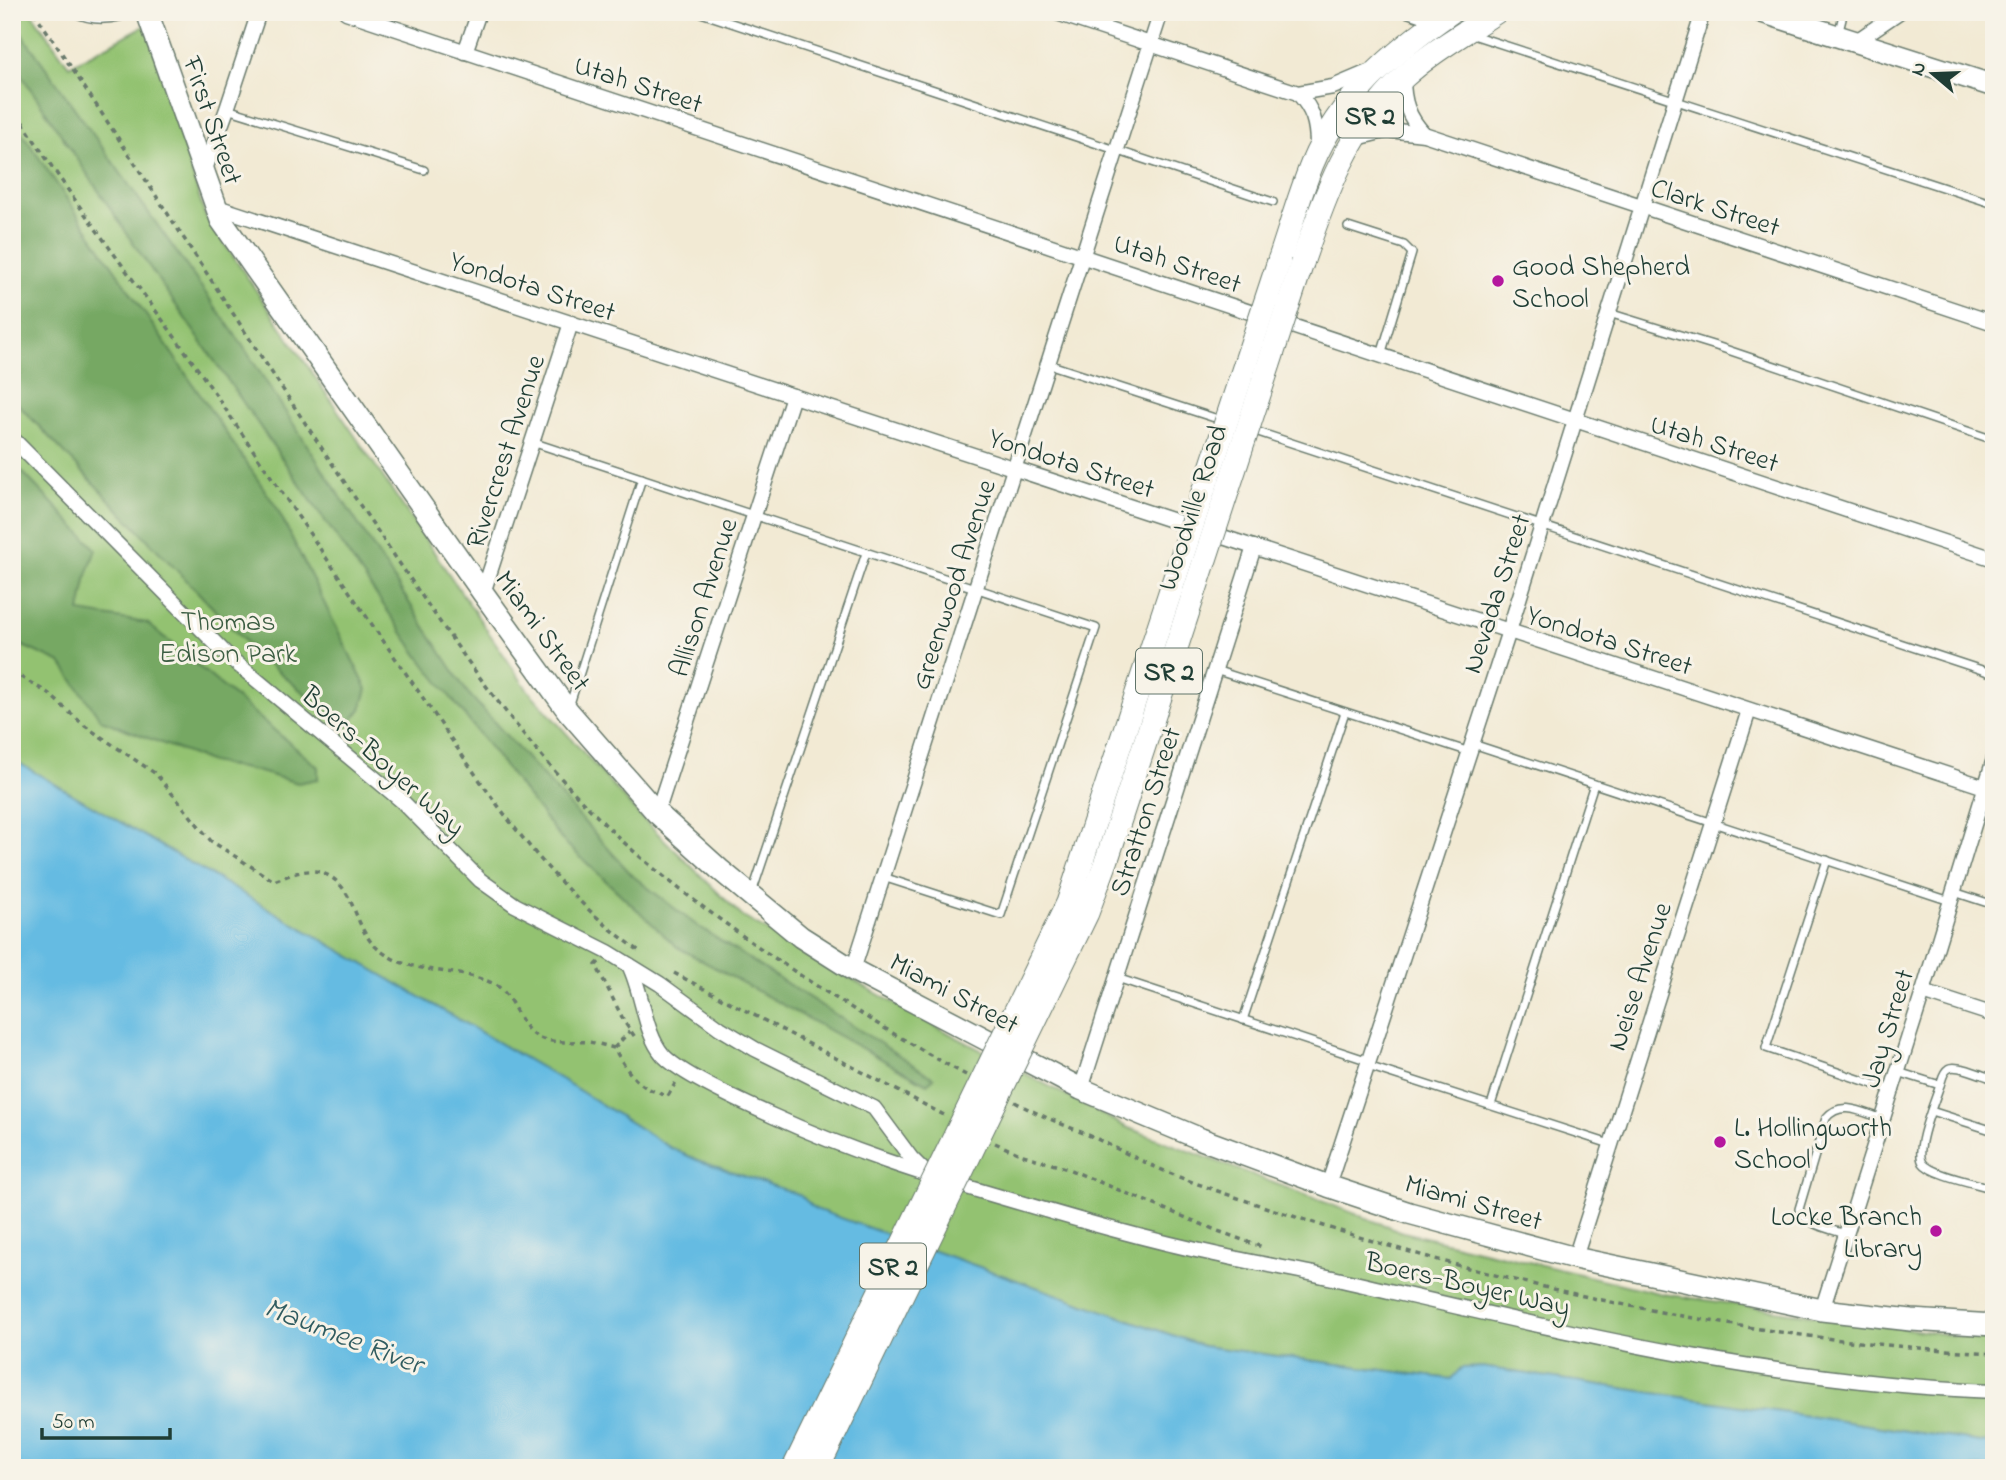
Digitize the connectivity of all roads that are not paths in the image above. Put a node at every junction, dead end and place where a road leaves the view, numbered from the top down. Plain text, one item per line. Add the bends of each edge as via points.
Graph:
1 (73, 12) edge
2 (135, 12) edge
3 (147, 12) edge
4 (259, 12) edge
5 (346, 12) edge
6 (479, 12) edge
7 (698, 12) edge
8 (1054, 12) edge
9 (1161, 12) edge
10 (1403, 12) edge
11 (1496, 12) edge
12 (1703, 12) edge
13 (1762, 12) edge
14 (1840, 12) edge
15 (1899, 12) edge
16 (1446, 15) edge
17 (1789, 16) edge
18 (1466, 33) junction
19 (1846, 39) junction
20 (1151, 43) junction
21 (465, 51) junction
22 (1381, 67) junction
23 (1403, 78) junction
24 (1994, 86) edge
25 (1298, 93) junction
26 (1675, 101) junction
27 (227, 109) junction
28 (1424, 134) junction
29 (1352, 140) junction
30 (1117, 151) junction
31 (1318, 152) junction
32 (424, 170) dead end
33 (203, 173) junction
34 (1273, 202) dead end
35 (1994, 204) edge
36 (214, 206) junction
37 (1642, 207) junction
38 (1348, 227) dead end
39 (1083, 256) junction
40 (1608, 313) junction
41 (571, 323) junction
42 (1994, 323) edge
43 (1380, 356) junction
44 (1048, 364) junction
45 (793, 396) junction
46 (1574, 421) junction
47 (1230, 423) dead end
48 (1243, 427) dead end
49 (12, 438) edge
50 (1994, 440) edge
51 (533, 442) junction
52 (1014, 469) junction
53 (642, 478) junction
54 (754, 516) junction
55 (1542, 524) junction
56 (1254, 548) junction
57 (866, 553) junction
58 (1994, 559) edge
59 (976, 589) junction
60 (483, 593) junction
61 (1509, 631) junction
62 (1215, 670) junction
63 (1994, 674) edge
64 (1749, 710) junction
65 (568, 711) junction
66 (1345, 712) junction
67 (1471, 748) junction
68 (1994, 759) edge
69 (1594, 784) junction
70 (1989, 789) edge
71 (657, 813) junction
72 (1713, 822) junction
73 (1827, 860) junction
74 (883, 877) junction
75 (1952, 896) junction
76 (751, 897) junction
77 (1994, 905) edge
78 (629, 965) junction
79 (853, 970) junction
80 (1116, 978) junction
81 (1923, 992) junction
82 (1994, 1015) edge
83 (1243, 1020) junction
84 (1368, 1064) junction
85 (1002, 1067) junction
86 (1898, 1072) junction
87 (1994, 1079) edge
88 (1940, 1085) junction
89 (1081, 1089) junction
90 (1892, 1090) junction
91 (1491, 1105) junction
92 (1931, 1111) junction
93 (1883, 1119) junction
94 (1994, 1131) edge
95 (1611, 1144) junction
96 (940, 1179) junction
97 (1328, 1186) junction
98 (1994, 1189) edge
99 (1846, 1234) junction
100 (1574, 1258) junction
101 (1822, 1310) junction
102 (1994, 1325) edge
103 (1994, 1391) edge
104 (794, 1468) edge
105 (818, 1468) edge

1 - 2 lane via 103,21
3 - 33 street, First Street
4 - 27 street
5 - 21 street, Utah Street
6 - 21 street
7 - 30 lane
8 - 20 street
9 - 20 street, Greenwood Avenue
10 - 16 lane
11 - 18 main road, Woodville Road / SR 2
12 - 26 street, Nevada Street
13 - 17 street
14 - 19 lane
15 - 19 street
16 - 22 main road, Woodville Road / SR 2
17 - 19 street
18 - 23 main road, Woodville Road / SR 2
18 - 26 lane
19 - 24 street
20 - 25 street
20 - 30 street, Greenwood Avenue
21 - 39 street, Utah Street
22 - 25 street via 1333,88
22 - 31 main road, Woodville Road / SR 2 via 1345,108
23 - 28 street via 1405,107
23 - 29 main road, Woodville Road / SR 2
25 - 31 street via 1315,118
26 - 35 lane
26 - 37 street, Nevada Street
27 - 32 lane
27 - 33 street
28 - 29 street, Clark Street via 1376,131
28 - 37 street, Clark Street
29 - 85 main road, Woodville Road / SR 2, bridge via 1323,201 1099,883 1074,942
30 - 34 lane
30 - 39 street, Greenwood Avenue
31 - 85 main road, Woodville Road / SR 2, bridge via 1079,874
33 - 36 street, First Street
36 - 41 street, Yondota Street
36 - 60 street, Miami Street
37 - 40 street, Nevada Street
37 - 42 street, Clark Street
38 - 43 lane via 1404,245 1412,253
39 - 43 street, Utah Street
39 - 44 street, Greenwood Avenue
40 - 46 street, Nevada Street
40 - 50 lane
41 - 45 street, Yondota Street
41 - 51 street, Rivercrest Avenue
43 - 46 street, Utah Street
44 - 47 lane
44 - 52 street, Greenwood Avenue
45 - 52 street, Yondota Street
45 - 54 street, Allison Avenue
46 - 55 street, Nevada Street
46 - 58 street, Utah Street
48 - 55 lane
49 - 78 street, Boers-Boyer Way via 229,657 402,801 480,880 515,905
51 - 53 lane
51 - 60 street, Rivercrest Avenue
52 - 56 street, Yondota Street
52 - 59 street, Greenwood Avenue
53 - 54 lane
53 - 65 lane
54 - 57 lane
54 - 71 street, Allison Avenue
55 - 61 street, Nevada Street
55 - 63 lane
56 - 61 street, Yondota Street
56 - 62 street, Stratton Street
57 - 59 lane
57 - 76 lane
59 - 74 street, Greenwood Avenue
59 - 74 lane via 1096,628 1001,915
60 - 65 street, Miami Street
61 - 64 street, Yondota Street
61 - 67 street, Nevada Street
62 - 66 lane
62 - 80 street, Stratton Street
64 - 70 street, Yondota Street
64 - 72 street, Neise Avenue
65 - 71 street, Miami Street
66 - 67 lane
66 - 83 lane
67 - 69 lane
67 - 84 street, Nevada Street
68 - 70 street, Jay Street
69 - 72 lane
69 - 91 lane
70 - 75 street, Jay Street
71 - 76 street, Miami Street
72 - 73 lane
72 - 95 street, Neise Avenue
73 - 75 lane
73 - 90 lane via 1766,1048
74 - 79 street, Greenwood Avenue
75 - 77 lane
75 - 81 street, Jay Street
76 - 79 street, Miami Street
78 - 96 street, Boers-Boyer Way via 755,1049 874,1108 911,1158
78 - 96 street, Boers-Boyer Way via 653,1041 680,1068 754,1108 842,1147
79 - 89 street, Miami Street
80 - 83 lane
80 - 89 street, Stratton Street
81 - 82 street
81 - 86 street, Jay Street
83 - 84 lane
84 - 91 lane
84 - 97 street, Nevada Street
85 - 104 main road, SR 2, bridge
85 - 105 main road, SR 2, bridge
86 - 88 lane
86 - 90 street, Jay Street
87 - 88 lane via 1955,1066 1945,1072
88 - 92 lane
89 - 97 street, Miami Street
90 - 93 street, Jay Street
91 - 95 lane
92 - 94 lane
92 - 98 lane via 1919,1150 1923,1163
93 - 99 street, Jay Street
93 - 99 lane via 1843,1107 1826,1118 1799,1209 1811,1222
95 - 100 street, Neise Avenue
96 - 103 street, Boers-Boyer Way via 1180,1247 1654,1349 1880,1384
97 - 100 street, Miami Street
99 - 101 street, Jay Street
100 - 101 street, Miami Street
101 - 102 street, Miami Street

